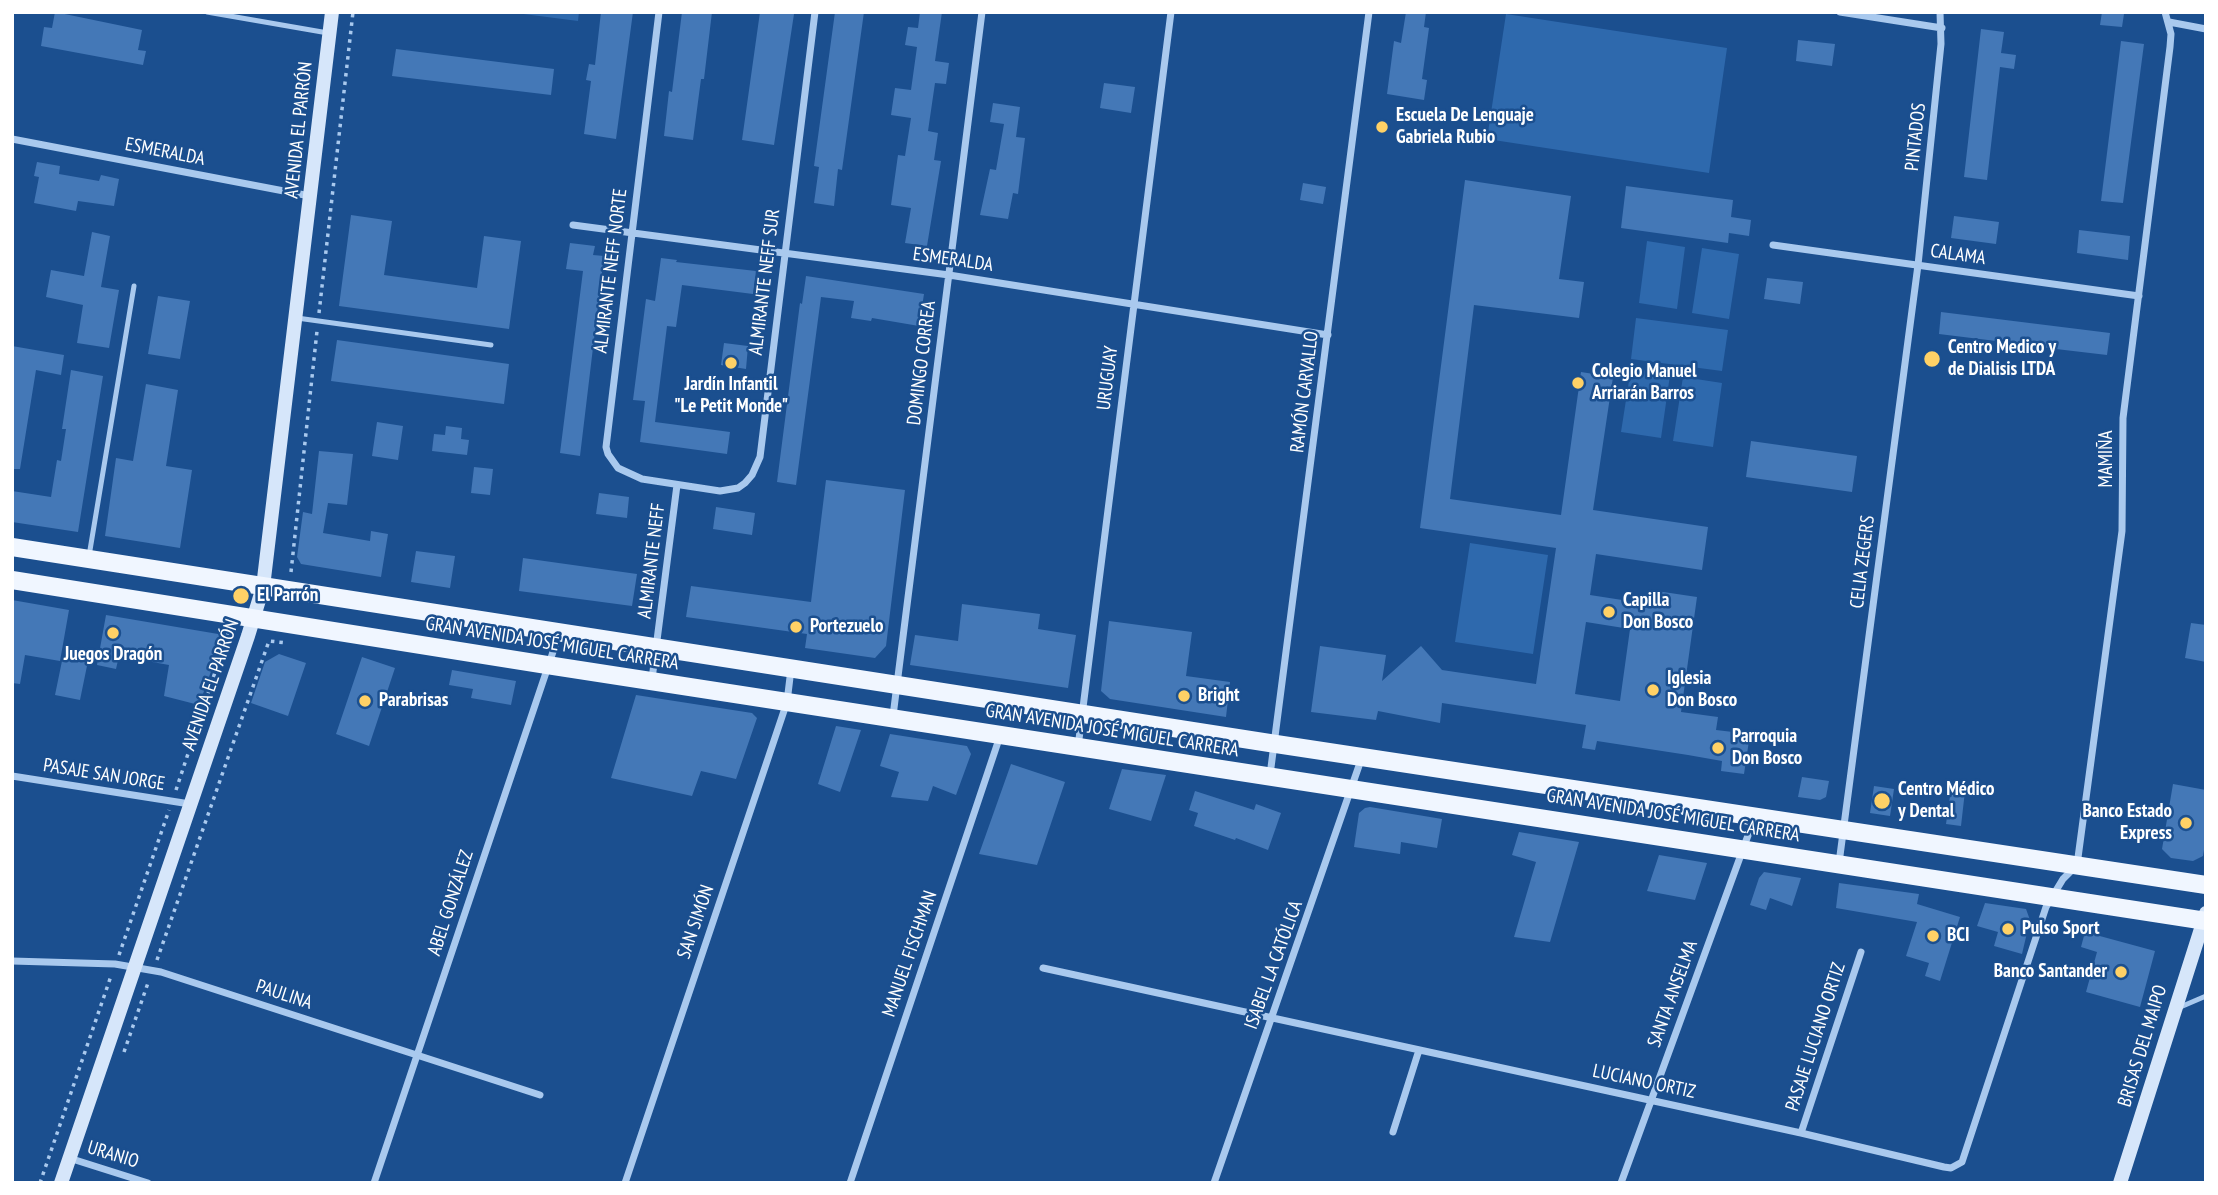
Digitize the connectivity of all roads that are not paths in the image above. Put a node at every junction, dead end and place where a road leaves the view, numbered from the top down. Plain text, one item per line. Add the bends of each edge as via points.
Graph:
1 (207, 12) edge
2 (332, 12) edge
3 (659, 12) edge
4 (815, 12) edge
5 (982, 12) edge
6 (1171, 12) edge
7 (1369, 12) edge
8 (1840, 12) edge
9 (1940, 12) edge
10 (2165, 12) edge
11 (2169, 22) junction
12 (1942, 28) junction
13 (2206, 29) edge
14 (329, 33) junction
15 (12, 139) edge
16 (311, 196) junction
17 (573, 225) dead end
18 (632, 233) junction
19 (1773, 245) dead end
20 (784, 253) junction
21 (1918, 265) junction
22 (949, 275) junction
23 (134, 286) dead end
24 (2139, 296) junction
25 (1134, 303) junction
26 (296, 318) junction
27 (1328, 335) junction
28 (491, 345) dead end
29 (677, 485) junction
30 (12, 547) edge
31 (89, 559) junction
32 (12, 580) edge
33 (263, 587) junction
34 (254, 618) junction
35 (559, 634) junction
36 (656, 649) junction
37 (547, 665) junction
38 (791, 669) junction
39 (652, 681) junction
40 (897, 686) junction
41 (787, 702) junction
42 (1082, 714) junction
43 (893, 719) junction
44 (1000, 735) junction
45 (1276, 744) junction
46 (1078, 747) junction
47 (1362, 757) junction
48 (12, 776) edge
49 (1270, 776) junction
50 (1353, 789) junction
51 (190, 804) junction
52 (1755, 817) junction
53 (1844, 830) junction
54 (1743, 848) junction
55 (1839, 863) junction
56 (2077, 866) junction
57 (2206, 885) edge
58 (2051, 897) junction
59 (2205, 920) edge
60 (1861, 952) dead end
61 (12, 961) edge
62 (135, 967) junction
63 (1043, 968) dead end
64 (2206, 996) edge
65 (2175, 1009) junction
66 (1273, 1018) junction
67 (1419, 1049) junction
68 (417, 1055) junction
69 (540, 1095) dead end
70 (1651, 1099) junction
71 (1393, 1132) dead end
72 (1801, 1133) junction
73 (69, 1158) junction
74 (61, 1183) edge
75 (148, 1183) edge
76 (374, 1183) edge
77 (625, 1183) edge
78 (849, 1183) edge
79 (1214, 1183) edge
80 (1621, 1183) edge
81 (2120, 1183) edge

1 - 14 lane
2 - 14 main road, AVENIDA EL PARRÓN
3 - 18 street, ALMIRANTE NEFF NORTE
4 - 20 street, ALMIRANTE NEFF SUR
5 - 22 street, DOMINGO CORREA
6 - 25 street, URUGUAY
7 - 27 street, RAMÓN CARVALLO
8 - 12 street
9 - 12 street, PINTADOS
10 - 11 street, MAMIÑA
11 - 13 street
11 - 24 street, MAMIÑA via 2170,47
12 - 21 street, PINTADOS
14 - 16 main road, AVENIDA EL PARRÓN
15 - 16 street, ESMERALDA
16 - 26 main road, AVENIDA EL PARRÓN
17 - 18 street, ESMERALDA
18 - 20 street, ESMERALDA
18 - 29 street, ALMIRANTE NEFF NORTE via 606,447 613,462 626,473
19 - 21 street, CALAMA
20 - 22 street, ESMERALDA
20 - 29 street, ALMIRANTE NEFF SUR via 757,467 745,483 730,490
21 - 24 street, CALAMA
21 - 53 street, CELIA ZEGERS
22 - 25 street, ESMERALDA
22 - 40 street, DOMINGO CORREA
23 - 31 lane
24 - 56 street, MAMIÑA via 2123,418 2122,531
25 - 27 street, ESMERALDA
25 - 42 street, URUGUAY
26 - 28 lane
26 - 33 main road, AVENIDA EL PARRÓN
27 - 45 street, RAMÓN CARVALLO
29 - 36 street, ALMIRANTE NEFF
30 - 31 main road, GRAN AVENIDA JOSÉ MIGUEL CARRERA
31 - 33 main road, GRAN AVENIDA JOSÉ MIGUEL CARRERA
32 - 34 main road, GRAN AVENIDA JOSÉ MIGUEL CARRERA
33 - 34 main road, AVENIDA EL PARRÓN
33 - 35 main road, GRAN AVENIDA JOSÉ MIGUEL CARRERA
34 - 37 main road, GRAN AVENIDA JOSÉ MIGUEL CARRERA
34 - 51 main road, AVENIDA EL PARRÓN
35 - 36 main road, GRAN AVENIDA JOSÉ MIGUEL CARRERA
35 - 37 street, ABEL GONZÁLEZ
36 - 38 main road, GRAN AVENIDA JOSÉ MIGUEL CARRERA
36 - 39 street, ALMIRANTE NEFF
37 - 39 main road, GRAN AVENIDA JOSÉ MIGUEL CARRERA
37 - 68 street, ABEL GONZÁLEZ
38 - 40 main road, GRAN AVENIDA JOSÉ MIGUEL CARRERA
38 - 41 street, SAN SIMÓN
39 - 41 main road, GRAN AVENIDA JOSÉ MIGUEL CARRERA
40 - 42 main road, GRAN AVENIDA JOSÉ MIGUEL CARRERA
40 - 43 street, DOMINGO CORREA
41 - 43 main road, GRAN AVENIDA JOSÉ MIGUEL CARRERA
41 - 77 street, SAN SIMÓN
42 - 45 main road, GRAN AVENIDA JOSÉ MIGUEL CARRERA
42 - 46 street, URUGUAY
43 - 44 main road, GRAN AVENIDA JOSÉ MIGUEL CARRERA
44 - 46 main road, GRAN AVENIDA JOSÉ MIGUEL CARRERA
44 - 78 street, MANUEL FISCHMAN
45 - 47 main road, GRAN AVENIDA JOSÉ MIGUEL CARRERA
45 - 49 street, RAMÓN CARVALLO
46 - 49 main road, GRAN AVENIDA JOSÉ MIGUEL CARRERA
47 - 50 street, ISABEL LA CATÓLICA
47 - 52 main road, GRAN AVENIDA JOSÉ MIGUEL CARRERA
48 - 51 street, PASAJE SAN JORGE
49 - 50 main road, GRAN AVENIDA JOSÉ MIGUEL CARRERA
50 - 54 main road, GRAN AVENIDA JOSÉ MIGUEL CARRERA
50 - 66 street, ISABEL LA CATÓLICA
51 - 62 main road, AVENIDA EL PARRÓN
52 - 53 main road, GRAN AVENIDA JOSÉ MIGUEL CARRERA
52 - 54 street, SANTA ANSELMA
53 - 55 street, CELIA ZEGERS
53 - 56 main road, GRAN AVENIDA JOSÉ MIGUEL CARRERA
54 - 55 main road, GRAN AVENIDA JOSÉ MIGUEL CARRERA
54 - 70 street, SANTA ANSELMA
55 - 58 main road, GRAN AVENIDA JOSÉ MIGUEL CARRERA
56 - 57 main road, GRAN AVENIDA JOSÉ MIGUEL CARRERA
56 - 58 street
58 - 59 main road, GRAN AVENIDA JOSÉ MIGUEL CARRERA
58 - 72 street, LUCIANO ORTIZ via 1962,1162 1944,1167
59 - 65 main road, BRISAS DEL MAIPO
60 - 72 street, PASAJE LUCIANO ORTIZ
61 - 62 street, PAULINA
62 - 68 street, PAULINA
62 - 73 main road, AVENIDA EL PARRÓN
63 - 66 street, LUCIANO ORTIZ
64 - 65 lane
65 - 81 main road, BRISAS DEL MAIPO
66 - 67 street, LUCIANO ORTIZ
66 - 79 street, ISABEL LA CATÓLICA
67 - 70 street, LUCIANO ORTIZ
67 - 71 street
68 - 69 street, PAULINA
68 - 76 street, ABEL GONZÁLEZ
70 - 72 street, LUCIANO ORTIZ
70 - 80 street, SANTA ANSELMA
73 - 74 main road, AVENIDA EL PARRÓN
73 - 75 street, URANIO

